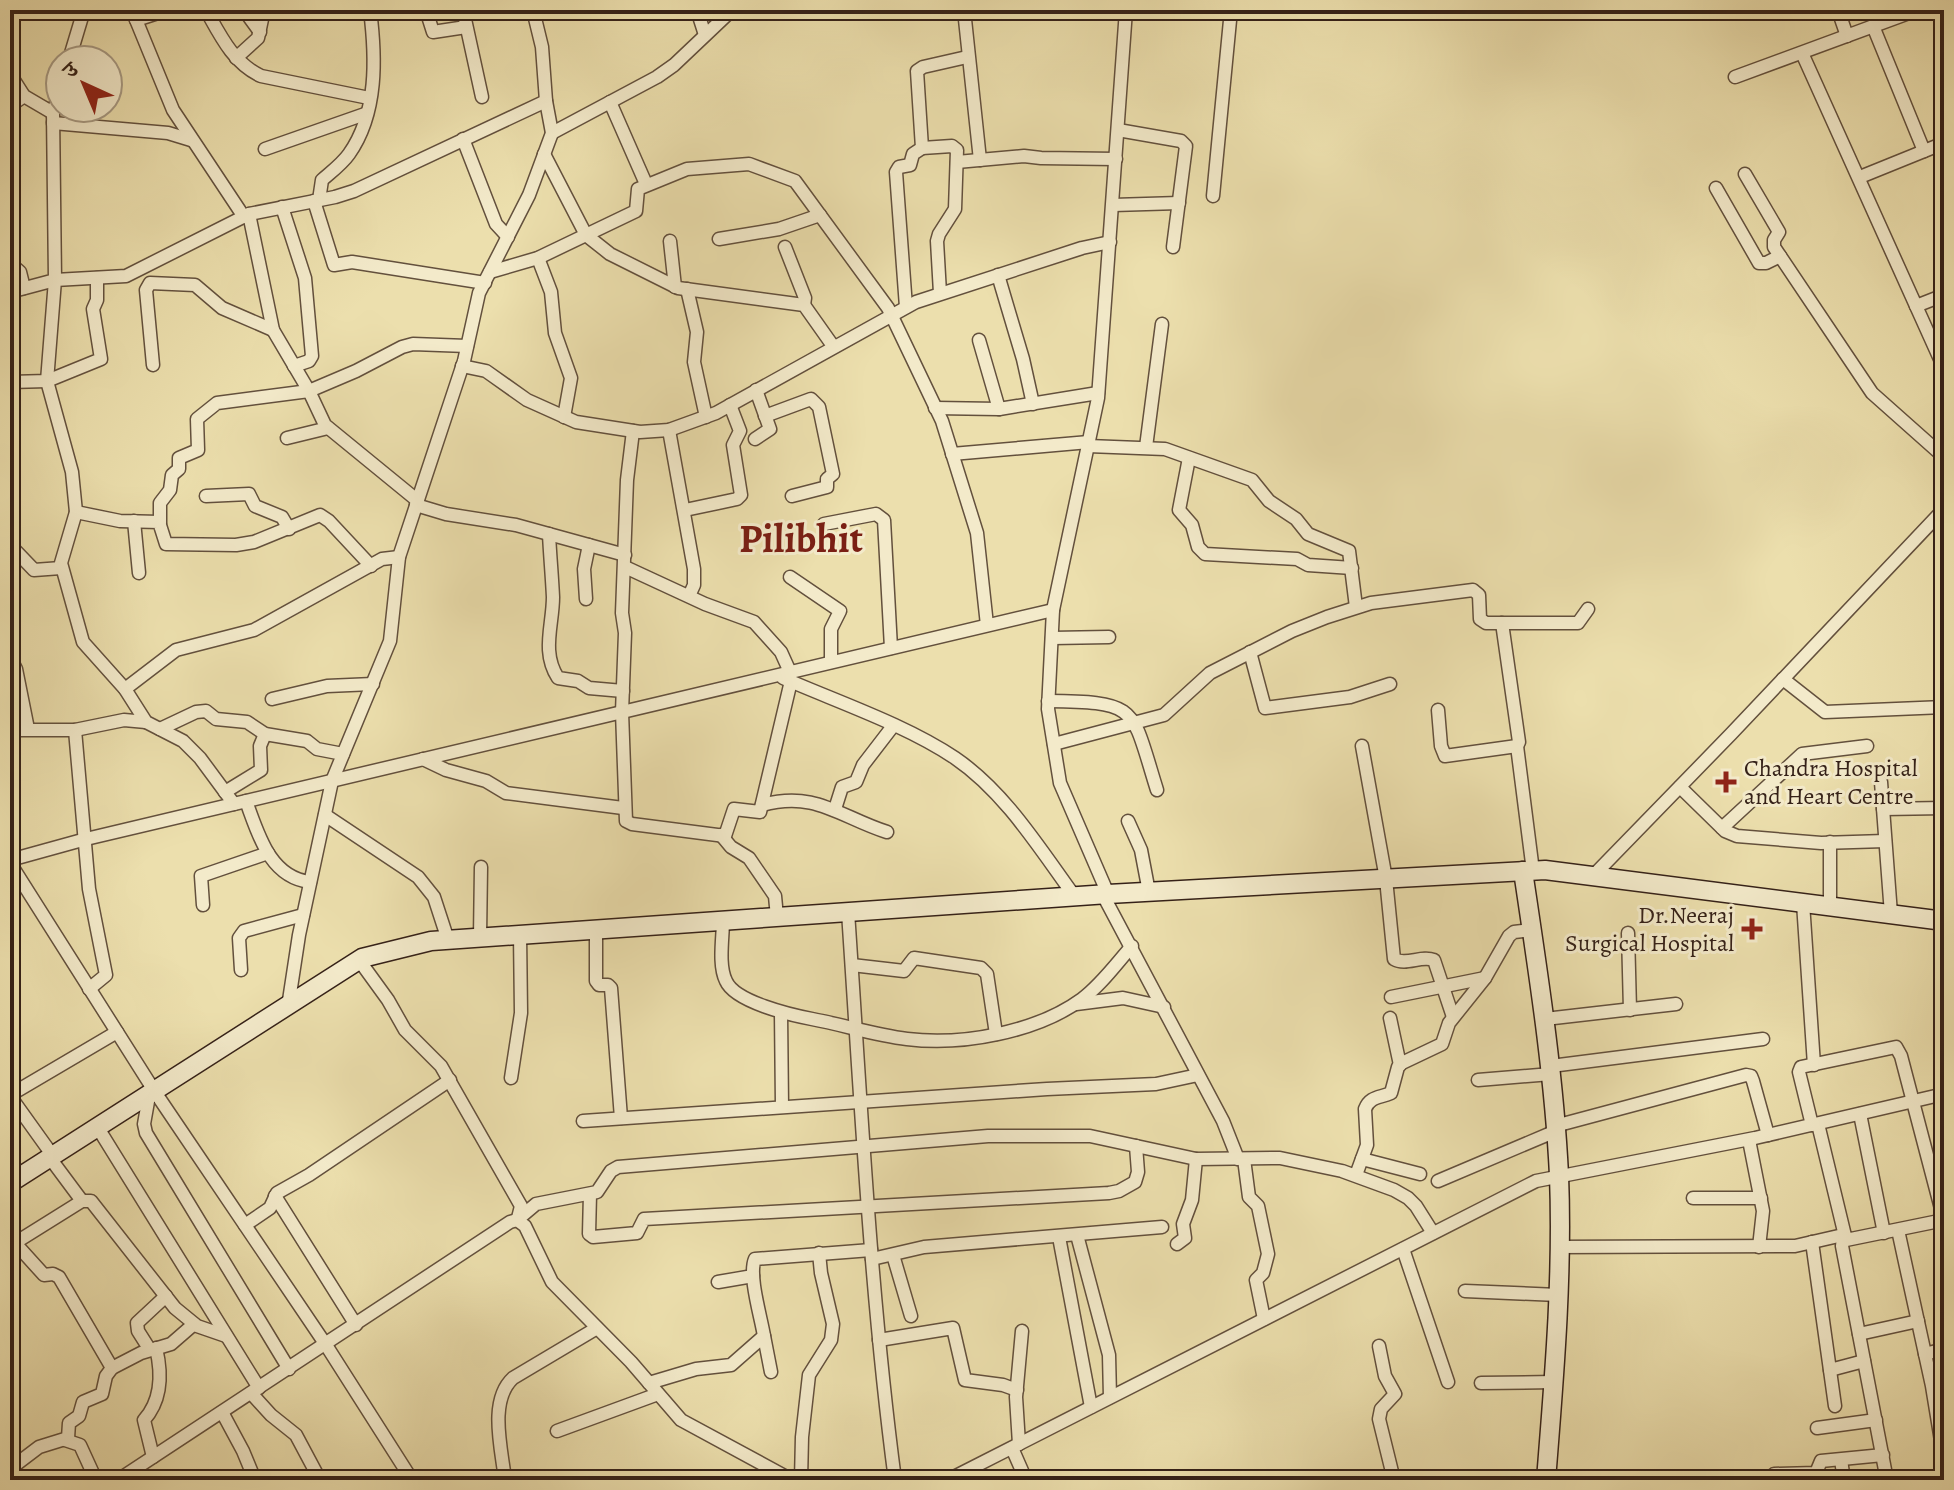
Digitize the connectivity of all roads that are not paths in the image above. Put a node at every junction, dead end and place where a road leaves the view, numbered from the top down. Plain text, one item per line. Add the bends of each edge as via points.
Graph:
1 (84, 10) edge
2 (167, 10) edge
3 (206, 10) edge
4 (244, 10) edge
5 (264, 10) edge
6 (370, 10) edge
7 (426, 10) edge
8 (463, 10) edge
9 (599, 10) edge
10 (697, 10) edge
11 (732, 10) edge
12 (964, 10) edge
13 (1126, 10) edge
14 (1231, 10) edge
15 (1838, 10) edge
16 (1917, 10) edge
17 (533, 11) edge
18 (134, 15) edge
19 (1873, 26) junction
20 (466, 27) junction
21 (260, 32) junction
22 (705, 35) junction
23 (1847, 36) junction
24 (74, 44) edge
25 (1802, 53) junction
26 (967, 57) junction
27 (236, 58) junction
28 (10, 74) edge
29 (1735, 77) dead end
30 (24, 96) junction
31 (482, 97) dead end
32 (369, 98) junction
33 (546, 101) junction
34 (610, 102) junction
35 (10, 106) edge
36 (44, 111) edge
37 (365, 114) junction
38 (53, 124) edge
39 (99, 124) edge
40 (1118, 130) junction
41 (552, 133) junction
42 (463, 139) junction
43 (191, 140) junction
44 (1944, 143) edge
45 (922, 148) junction
46 (265, 149) dead end
47 (1924, 151) junction
48 (544, 154) junction
49 (1116, 159) junction
50 (980, 160) junction
51 (957, 162) junction
52 (1745, 174) dead end
53 (1860, 177) junction
54 (646, 184) junction
55 (1716, 188) dead end
56 (1213, 196) dead end
57 (317, 200) junction
58 (1179, 203) junction
59 (1113, 205) junction
60 (282, 207) junction
61 (246, 215) junction
62 (820, 215) junction
63 (586, 235) junction
64 (508, 237) junction
65 (719, 239) dead end
66 (670, 241) dead end
67 (1110, 242) junction
68 (785, 247) dead end
69 (1173, 247) dead end
70 (1780, 256) junction
71 (538, 258) junction
72 (10, 263) edge
73 (998, 275) junction
74 (488, 277) junction
75 (97, 278) junction
76 (55, 280) junction
77 (24, 288) junction
78 (681, 288) junction
79 (10, 292) edge
80 (940, 293) junction
81 (1944, 295) edge
82 (804, 305) junction
83 (1916, 306) junction
84 (906, 307) junction
85 (891, 315) junction
86 (1162, 324) dead end
87 (273, 330) junction
88 (979, 340) dead end
89 (467, 346) junction
90 (833, 346) junction
91 (1942, 360) edge
92 (153, 365) dead end
93 (294, 366) junction
94 (462, 366) junction
95 (47, 381) junction
96 (10, 382) edge
97 (756, 390) junction
98 (309, 391) junction
99 (1098, 393) junction
100 (1033, 404) junction
101 (730, 405) junction
102 (935, 408) junction
103 (999, 409) junction
104 (765, 416) junction
105 (564, 417) junction
106 (706, 417) junction
107 (328, 428) junction
108 (669, 430) junction
109 (633, 431) junction
110 (287, 438) dead end
111 (755, 439) dead end
112 (1088, 444) junction
113 (1149, 447) junction
114 (952, 454) junction
115 (1944, 457) edge
116 (1189, 458) junction
117 (206, 496) dead end
118 (792, 496) dead end
119 (417, 503) junction
120 (1944, 509) edge
121 (685, 510) junction
122 (76, 512) junction
123 (134, 521) junction
124 (160, 523) junction
125 (824, 524) dead end
126 (289, 529) junction
127 (549, 534) junction
128 (10, 545) edge
129 (589, 545) junction
130 (399, 557) junction
131 (625, 561) junction
132 (371, 566) junction
133 (61, 568) junction
134 (1352, 568) junction
135 (139, 573) dead end
136 (790, 577) dead end
137 (689, 596) junction
138 (586, 599) dead end
139 (1356, 607) junction
140 (1588, 609) dead end
141 (1053, 610) junction
142 (1502, 623) junction
143 (987, 625) junction
144 (1109, 637) dead end
145 (1052, 638) junction
146 (891, 648) junction
147 (1250, 652) junction
148 (10, 657) edge
149 (831, 662) junction
150 (786, 676) junction
151 (1783, 679) junction
152 (373, 684) junction
153 (1390, 684) dead end
154 (125, 689) junction
155 (623, 691) junction
156 (272, 699) dead end
157 (1048, 701) junction
158 (1944, 707) edge
159 (1438, 710) dead end
160 (622, 712) junction
161 (146, 722) junction
162 (1136, 723) junction
163 (893, 726) junction
164 (28, 729) junction
165 (160, 729) junction
166 (10, 730) edge
167 (75, 730) junction
168 (265, 734) junction
169 (1054, 744) junction
170 (1362, 746) dead end
171 (1517, 746) junction
172 (1867, 746) dead end
173 (343, 754) junction
174 (423, 759) junction
175 (332, 781) junction
176 (1881, 782) dead end
177 (1680, 787) junction
178 (1157, 790) dead end
179 (225, 792) junction
180 (240, 802) junction
181 (762, 805) junction
182 (623, 808) junction
183 (1944, 808) edge
184 (835, 809) junction
185 (1883, 809) junction
186 (325, 815) junction
187 (1128, 821) dead end
188 (1722, 828) junction
189 (887, 832) dead end
190 (721, 835) junction
191 (86, 839) junction
192 (1885, 841) junction
193 (1830, 842) junction
194 (268, 853) junction
195 (11, 858) edge
196 (481, 867) dead end
197 (1528, 871) junction
198 (1593, 876) junction
199 (1386, 879) junction
200 (310, 882) junction
201 (15, 884) edge
202 (1149, 892) junction
203 (1106, 895) junction
204 (1075, 897) junction
205 (1803, 903) junction
206 (203, 905) dead end
207 (1830, 906) junction
208 (848, 912) junction
209 (1891, 914) junction
210 (303, 915) junction
211 (777, 917) junction
212 (723, 920) junction
213 (1944, 921) edge
214 (596, 929) junction
215 (1531, 930) junction
216 (1628, 933) dead end
217 (520, 934) junction
218 (480, 937) junction
219 (448, 940) junction
220 (1132, 946) junction
221 (359, 960) junction
222 (852, 965) junction
223 (241, 970) dead end
224 (1485, 978) junction
225 (1443, 986) junction
226 (89, 989) junction
227 (1391, 997) dead end
228 (1073, 1004) junction
229 (1676, 1004) dead end
230 (288, 1007) junction
231 (1164, 1007) junction
232 (1630, 1010) junction
233 (781, 1013) junction
234 (1453, 1017) junction
235 (1390, 1018) dead end
236 (1545, 1019) junction
237 (856, 1028) junction
238 (117, 1032) junction
239 (996, 1034) junction
240 (1763, 1039) dead end
241 (1400, 1065) junction
242 (1814, 1065) junction
243 (1551, 1070) junction
244 (1198, 1075) junction
245 (511, 1078) dead end
246 (450, 1080) junction
247 (1478, 1080) dead end
248 (152, 1094) junction
249 (1944, 1094) edge
250 (10, 1095) edge
251 (1913, 1101) junction
252 (861, 1102) junction
253 (782, 1106) junction
254 (1860, 1114) junction
255 (621, 1118) junction
256 (583, 1121) dead end
257 (1815, 1124) junction
258 (98, 1128) junction
259 (1555, 1128) junction
260 (1768, 1135) junction
261 (1749, 1140) junction
262 (864, 1145) junction
263 (1136, 1146) junction
264 (51, 1157) junction
265 (1196, 1159) junction
266 (1241, 1159) junction
267 (1362, 1159) junction
268 (1350, 1173) junction
269 (1420, 1174) dead end
270 (1559, 1177) junction
271 (1438, 1181) dead end
272 (10, 1183) edge
273 (590, 1194) junction
274 (275, 1196) junction
275 (1693, 1198) dead end
276 (1761, 1198) junction
277 (82, 1201) junction
278 (867, 1207) junction
279 (517, 1220) junction
280 (1944, 1220) edge
281 (245, 1225) junction
282 (1162, 1227) dead end
283 (1898, 1230) junction
284 (1433, 1233) junction
285 (1884, 1233) junction
286 (1077, 1235) junction
287 (1843, 1236) junction
288 (1059, 1237) junction
289 (1812, 1242) junction
290 (12, 1244) edge
291 (1177, 1244) dead end
292 (1558, 1247) junction
293 (1759, 1247) junction
294 (1403, 1249) junction
295 (819, 1253) junction
296 (871, 1254) junction
297 (893, 1255) junction
298 (753, 1276) junction
299 (718, 1282) dead end
300 (1465, 1291) dead end
301 (1558, 1295) junction
302 (166, 1296) junction
303 (911, 1316) dead end
304 (1264, 1319) junction
305 (1918, 1321) junction
306 (194, 1324) junction
307 (356, 1325) junction
308 (597, 1328) junction
309 (1022, 1331) dead end
310 (1859, 1334) junction
311 (226, 1336) junction
312 (764, 1336) junction
313 (879, 1340) junction
314 (326, 1345) junction
315 (1379, 1346) dead end
316 (153, 1349) junction
317 (1944, 1349) edge
318 (1925, 1354) junction
319 (1864, 1361) junction
320 (112, 1368) junction
321 (289, 1369) junction
322 (1830, 1370) junction
323 (771, 1372) dead end
324 (1448, 1382) dead end
325 (1554, 1382) junction
326 (649, 1383) junction
327 (1481, 1383) dead end
328 (255, 1390) junction
329 (1017, 1390) junction
330 (658, 1394) junction
331 (1110, 1397) junction
332 (1835, 1406) dead end
333 (1091, 1407) junction
334 (222, 1412) junction
335 (1876, 1420) junction
336 (1817, 1428) dead end
337 (557, 1431) dead end
338 (65, 1440) junction
339 (1015, 1446) junction
340 (1883, 1455) junction
341 (153, 1457) junction
342 (1944, 1459) edge
343 (1841, 1460) junction
344 (10, 1469) edge
345 (1886, 1475) dead end
346 (1799, 1477) edge
347 (409, 1479) edge
348 (96, 1480) edge
349 (118, 1480) edge
350 (255, 1480) edge
351 (320, 1480) edge
352 (505, 1480) edge
353 (792, 1480) edge
354 (801, 1480) edge
355 (895, 1480) edge
356 (948, 1480) edge
357 (1026, 1480) edge
358 (1394, 1480) edge
359 (1546, 1480) edge
360 (1769, 1480) edge
361 (1844, 1480) edge

1 - 24 street
2 - 18 street
3 - 27 street
4 - 21 street
5 - 21 street
6 - 32 street via 375,56
7 - 20 street via 433,32
8 - 20 street
9 - 17 street
10 - 22 street
11 - 22 street
12 - 26 street
13 - 40 street
14 - 56 street
15 - 23 street
16 - 19 street
17 - 33 street
18 - 43 street via 169,102
19 - 23 street
19 - 47 street
20 - 31 street
21 - 27 street
22 - 34 street via 674,65
23 - 25 street
25 - 29 street
25 - 53 street
26 - 45 street via 917,71
26 - 50 street
27 - 32 street via 261,76
28 - 30 street
30 - 35 street
30 - 36 street
32 - 37 street
33 - 41 street
33 - 42 street
34 - 41 street
34 - 54 street
37 - 46 street
37 - 57 street via 351,150 322,180
38 - 76 street
39 - 43 street
40 - 49 street
40 - 58 street via 1184,143
41 - 48 street
42 - 57 street via 354,191
42 - 64 street via 496,224
43 - 61 street
44 - 47 street
45 - 51 street via 952,146
45 - 84 street via 910,165 896,172
47 - 53 street
48 - 63 street
48 - 64 street
49 - 50 street
49 - 59 street
50 - 51 street
51 - 80 street via 955,209 937,241
52 - 70 street via 1779,232 1773,243
53 - 83 street
54 - 62 street via 687,169 749,164 795,181
54 - 63 street via 636,192 636,211
55 - 70 street via 1759,263
57 - 60 street
57 - 74 street via 334,265
58 - 59 street
58 - 69 street
59 - 67 street
60 - 61 street
60 - 93 street via 305,278 312,356
61 - 75 street via 126,276
61 - 87 street
62 - 65 street via 779,229
62 - 85 street
63 - 71 street
63 - 78 street via 610,254
64 - 74 street
66 - 78 street
67 - 73 street
67 - 99 street
68 - 82 street
70 - 115 street via 1872,393
71 - 74 street
71 - 105 street via 571,378
72 - 77 street via 20,272
73 - 80 street
73 - 100 street
74 - 89 street
75 - 76 street
75 - 95 street via 93,309 103,357
76 - 77 street
76 - 95 street
77 - 79 street
78 - 82 street
78 - 106 street via 697,332 694,362
80 - 84 street
81 - 83 street
82 - 90 street
83 - 91 street
84 - 85 street
85 - 90 street
85 - 102 street
86 - 113 street
87 - 92 street via 222,308 195,285 150,283 146,290
87 - 93 street
88 - 103 street
89 - 94 street
89 - 98 street via 402,347
90 - 97 street
93 - 98 street
94 - 105 street via 486,371 527,400
94 - 119 street
95 - 96 street
95 - 122 street via 72,472
97 - 101 street
97 - 104 street
98 - 107 street
98 - 124 street via 217,403 199,416 199,448 179,458 170,490 161,500
99 - 100 street
99 - 112 street
100 - 103 street
101 - 106 street
101 - 121 street via 740,431 733,445 741,495
102 - 103 street
102 - 114 street
104 - 111 street via 770,429
104 - 118 street via 811,399 819,407 833,474 827,487
105 - 109 street
106 - 108 street
107 - 110 street
107 - 119 street
108 - 109 street
108 - 121 street
109 - 131 street
112 - 113 street
112 - 114 street
112 - 141 street
113 - 116 street
114 - 143 street via 977,533
116 - 134 street via 1252,480 1308,534 1349,551
116 - 134 street via 1179,510 1205,554
117 - 126 street via 249,494 255,506 282,517
119 - 127 street via 446,514
119 - 130 street
120 - 151 street
121 - 137 street via 694,569
122 - 123 street
122 - 133 street
123 - 124 street
123 - 135 street
124 - 126 street via 166,544 246,544
125 - 146 street via 882,516
126 - 132 street via 320,515
127 - 129 street
127 - 155 street via 553,669 558,678 589,688
128 - 133 street via 34,570
129 - 131 street
129 - 138 street
130 - 132 street
130 - 152 street via 390,641
131 - 137 street
131 - 155 street
132 - 154 street via 254,630 176,650
133 - 154 street via 83,642
134 - 139 street
136 - 149 street via 840,611 831,629
137 - 150 street via 754,622 781,652
139 - 142 street via 1473,590 1479,595 1480,619
139 - 147 street
140 - 142 street via 1578,623
141 - 143 street
141 - 145 street
142 - 171 street
143 - 146 street
144 - 145 street
145 - 157 street
146 - 149 street
147 - 153 street via 1265,708 1350,697
147 - 162 street via 1210,673 1167,714
148 - 164 street
149 - 150 street
150 - 160 street
150 - 163 street
150 - 181 street
151 - 158 street via 1825,712
151 - 177 street
152 - 156 street via 336,684
152 - 173 street
154 - 161 street
155 - 160 street
157 - 162 street via 1108,703
157 - 169 street
159 - 171 street via 1445,756
160 - 174 street
160 - 182 street
161 - 165 street
161 - 167 street via 124,720
162 - 169 street
162 - 178 street
163 - 184 street via 856,782 840,789
163 - 204 street via 957,759 982,781
164 - 166 street
164 - 167 street
165 - 168 street via 201,711 216,719 247,722
165 - 179 street via 183,741
167 - 191 street
168 - 173 street
168 - 179 street via 261,770
169 - 203 street via 1060,783
170 - 199 street
171 - 197 street
172 - 188 street via 1802,754
173 - 175 street
174 - 175 street
174 - 182 street via 506,793
175 - 180 street
175 - 186 street
176 - 185 street
177 - 188 street
177 - 198 street
179 - 180 street
180 - 191 street
180 - 194 street
181 - 184 street via 795,799
181 - 190 street via 756,813 734,809 727,834
182 - 190 street via 632,824
183 - 185 street
184 - 189 street
185 - 192 street
186 - 200 street
186 - 219 street via 418,877 434,897
187 - 202 street via 1141,850
188 - 193 street via 1737,836
190 - 211 street via 749,858 775,896
191 - 195 street
191 - 226 street via 89,889 106,975
192 - 193 street
192 - 209 street
193 - 207 street
194 - 200 street via 290,877
194 - 206 street via 201,876
195 - 201 street
196 - 218 street
197 - 198 main road
197 - 199 main road
197 - 215 main road
198 - 205 main road
199 - 202 main road
199 - 225 street via 1394,959 1432,958
200 - 210 street
201 - 226 street
202 - 203 main road
203 - 204 main road
203 - 220 street
204 - 208 main road
205 - 207 main road
205 - 242 street
207 - 209 main road
208 - 211 main road
208 - 222 street
209 - 213 main road
210 - 223 street via 244,931 239,938
210 - 230 street
211 - 212 main road
212 - 214 main road
212 - 233 street via 725,980 738,993
214 - 217 main road
214 - 255 street via 596,981 611,988
215 - 224 street via 1512,933
215 - 236 main road
216 - 232 street
217 - 218 main road
217 - 245 street via 521,1013
218 - 219 main road
219 - 221 main road
220 - 228 street
220 - 231 street
221 - 230 main road
221 - 246 street via 405,1030
222 - 237 street
222 - 239 street via 904,971 914,958 985,970
224 - 225 street
224 - 234 street
225 - 227 street
225 - 234 street
226 - 238 street
228 - 231 street via 1123,998
228 - 239 street
229 - 232 street
230 - 248 main road
231 - 244 street
232 - 236 street
233 - 237 street
233 - 253 street
234 - 241 street via 1442,1044
235 - 241 street
236 - 243 main road
237 - 239 street via 910,1039
237 - 252 street
238 - 248 street
238 - 250 street
240 - 243 street
241 - 267 street via 1391,1093 1367,1103
242 - 251 street via 1896,1047
242 - 257 street via 1799,1072
243 - 247 street
243 - 259 main road
244 - 252 street via 1156,1084
244 - 266 street
246 - 274 street
246 - 279 street via 521,1206
248 - 258 main road
248 - 281 street
248 - 321 street via 146,1133
249 - 251 street
250 - 264 street
251 - 254 street
251 - 280 street
252 - 253 street
252 - 262 street
253 - 255 street
254 - 257 street
254 - 285 street
255 - 256 street
257 - 260 street
257 - 287 street
258 - 264 main road
258 - 311 street
259 - 260 street via 1746,1075 1753,1081
259 - 270 main road
259 - 271 street
260 - 261 street
261 - 270 street
261 - 276 street
262 - 263 street via 1077,1134
262 - 273 street via 615,1168
262 - 278 street
263 - 265 street
263 - 278 street via 1138,1178 1119,1191
264 - 272 main road
264 - 277 street
265 - 266 street
265 - 291 street via 1185,1238
266 - 268 street via 1280,1158
266 - 304 street via 1268,1254 1256,1280
267 - 268 street
267 - 269 street
268 - 284 street via 1408,1198
270 - 284 street via 1536,1181
270 - 292 main road
273 - 278 street via 593,1237 637,1233 644,1219
273 - 279 street via 536,1204
274 - 281 street via 270,1208
274 - 307 street
275 - 276 street
276 - 293 street
277 - 290 street
277 - 302 street via 91,1201
278 - 296 street
279 - 307 street
279 - 308 street via 525,1226 552,1282
280 - 283 street
281 - 314 street
282 - 286 street
283 - 285 street
283 - 305 street
284 - 294 street
285 - 287 street via 1849,1241
286 - 288 street
286 - 331 street via 1109,1355
287 - 289 street
287 - 310 street
288 - 297 street via 924,1247
288 - 333 street
289 - 293 street
289 - 322 street
290 - 320 street via 44,1275 59,1277
292 - 293 street
292 - 301 main road
294 - 304 street
294 - 324 street
295 - 296 street
295 - 298 street via 755,1259
295 - 354 street via 833,1324 831,1340 809,1375
296 - 297 street
296 - 313 street
297 - 303 street
298 - 299 street
298 - 312 street
300 - 301 street
301 - 325 main road
302 - 306 street
302 - 316 street via 137,1323
304 - 331 street
305 - 310 street
305 - 318 street
306 - 311 street
306 - 316 street via 171,1344
307 - 314 street
308 - 326 street
308 - 352 street via 504,1388 500,1428
309 - 329 street
310 - 319 street
311 - 328 street
312 - 323 street
312 - 326 street via 733,1364
313 - 329 street via 953,1328 965,1380
313 - 355 street
314 - 321 street
314 - 347 street
315 - 358 street via 1394,1391 1379,1419
316 - 320 street
316 - 341 street via 160,1365 159,1386 144,1425
317 - 318 street
318 - 342 street
319 - 322 street
319 - 335 street
320 - 338 street via 102,1394 83,1402 79,1416 69,1423
321 - 328 street
322 - 332 street
325 - 327 street
325 - 359 main road
326 - 330 street
328 - 334 street
328 - 351 street via 271,1415 296,1435
329 - 339 street
330 - 337 street
330 - 353 street via 681,1420
331 - 333 street
333 - 339 street
334 - 341 street
334 - 350 street
335 - 336 street
335 - 340 street
338 - 344 street via 39,1447
338 - 348 street via 80,1445
339 - 356 street
339 - 357 street
340 - 343 street
340 - 345 street
341 - 349 street
343 - 346 street via 1821,1461 1817,1472
343 - 361 street
346 - 360 street via 1771,1474

